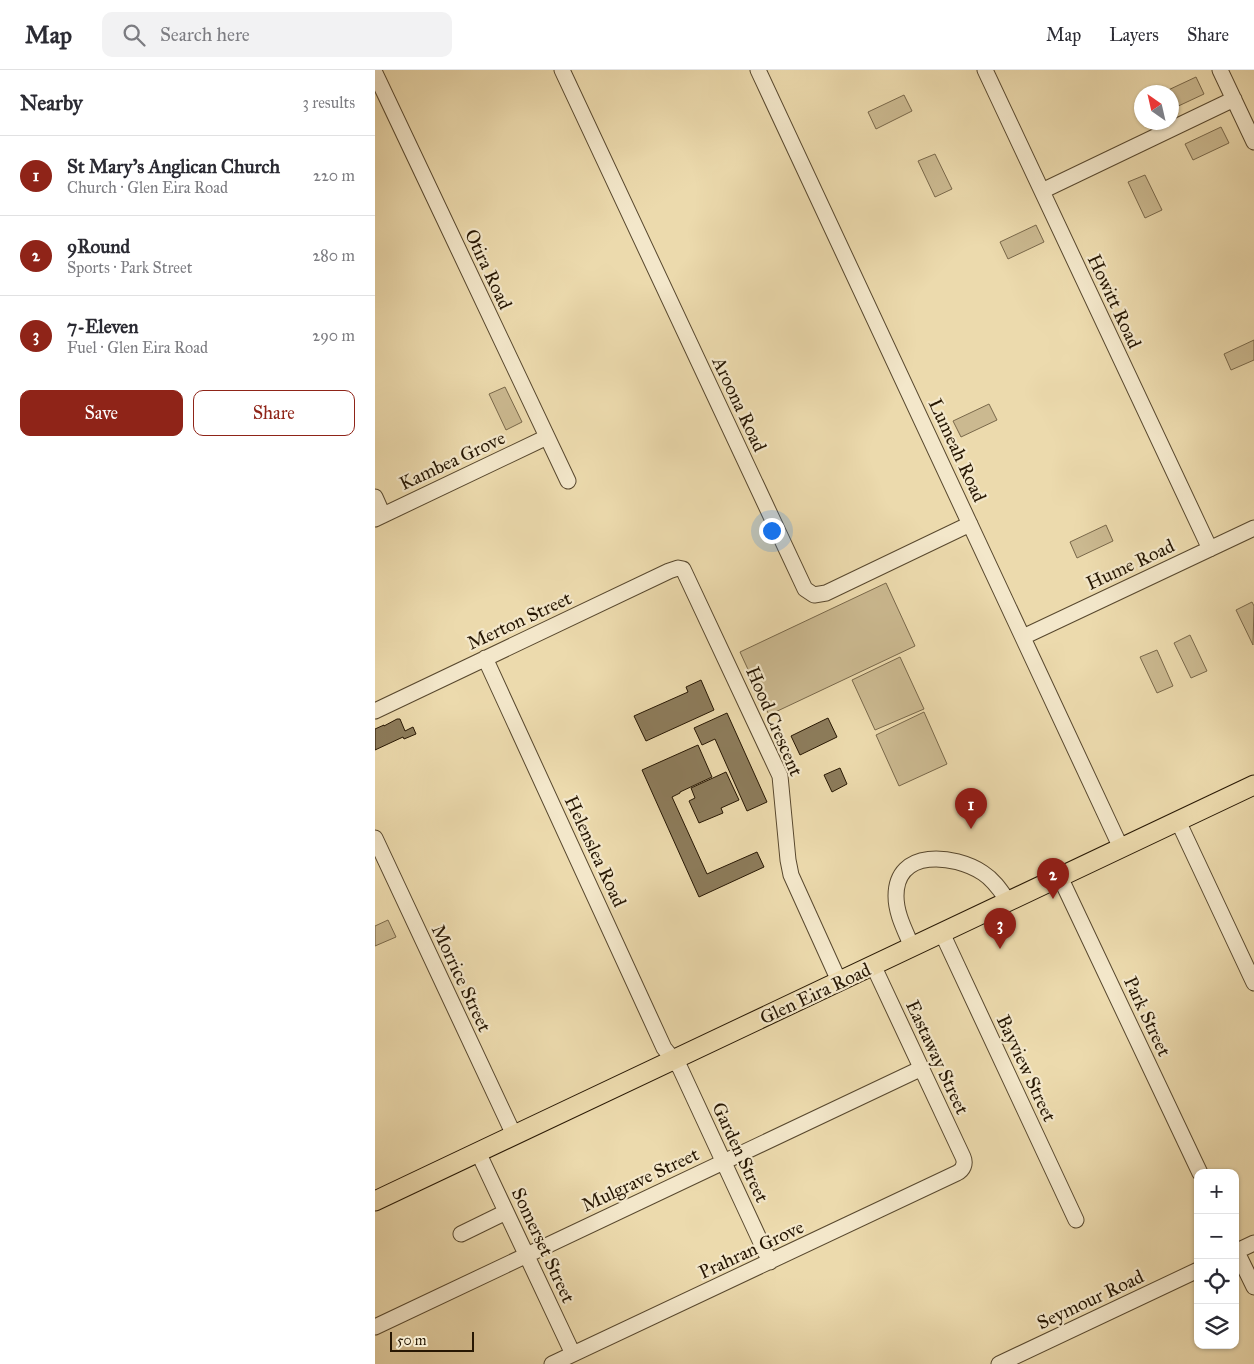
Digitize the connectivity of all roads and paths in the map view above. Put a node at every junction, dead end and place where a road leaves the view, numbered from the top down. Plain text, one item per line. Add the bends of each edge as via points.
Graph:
1 (562, 70) edge
2 (758, 70) edge
3 (985, 70) edge
4 (1220, 70) edge
5 (375, 73) edge
6 (1234, 99) junction
7 (1254, 142) edge
8 (1041, 191) junction
9 (547, 437) junction
10 (568, 481) dead end
11 (375, 497) edge
12 (379, 517) edge
13 (970, 524) junction
14 (1254, 528) edge
15 (1210, 549) junction
16 (680, 568) joint
17 (1023, 637) junction
18 (485, 658) junction
19 (375, 711) edge
20 (1254, 785) edge
21 (1178, 821) junction
22 (375, 838) edge
23 (1121, 848) junction
24 (1060, 877) junction
25 (1008, 902) junction
26 (942, 933) junction
27 (912, 947) junction
28 (873, 965) junction
29 (839, 981) junction
30 (1254, 983) edge
31 (673, 1060) junction
32 (922, 1068) junction
33 (514, 1135) junction
34 (477, 1152) junction
35 (723, 1162) junction
36 (964, 1166) joint
37 (1198, 1169) edge
38 (375, 1201) edge
39 (506, 1212) junction
40 (1076, 1220) dead end
41 (461, 1234) dead end
42 (1254, 1243) edge
43 (1239, 1249) edge
44 (526, 1256) junction
45 (1239, 1256) edge
46 (771, 1262) junction
47 (1194, 1272) edge
48 (1254, 1287) edge
49 (375, 1327) edge
50 (573, 1354) junction
51 (552, 1364) edge
52 (999, 1364) edge

1 - 13 street, Aroona Road via 806,589 814,595 826,592
2 - 13 street, Lumeah Road
3 - 8 street, Howitt Road
4 - 6 street
5 - 9 street, Otira Road
6 - 7 street
6 - 8 street
8 - 15 street, Howitt Road
9 - 10 street, Otira Road
9 - 12 street, Kambea Grove
11 - 12 street
13 - 17 street, Lumeah Road
14 - 15 street, Hume Road
15 - 17 street, Hume Road
16 - 18 street, Merton Street
16 - 29 street, Hood Crescent via 687,575 780,776 791,875
17 - 23 street, Lumeah Road
18 - 19 street, Merton Street
18 - 31 street, Helenslea Road via 666,1051
20 - 21 main road, Glen Eira Road
21 - 23 main road, Glen Eira Road
21 - 30 street
22 - 33 street, Morrice Street
23 - 24 main road, Glen Eira Road
24 - 25 main road, Glen Eira Road
24 - 37 street, Park Street
25 - 26 main road, Glen Eira Road
25 - 27 street via 984,874 966,864 931,858 914,863 899,878 895,895 899,916
26 - 27 main road, Glen Eira Road
26 - 40 street, Bayview Street
27 - 28 main road, Glen Eira Road
28 - 29 main road, Glen Eira Road
28 - 32 street, Eastaway Street
29 - 31 main road, Glen Eira Road
31 - 33 main road, Glen Eira Road
31 - 35 street, Garden Street via 680,1068
32 - 35 street, Mulgrave Street
32 - 36 street, Eastaway Street via 963,1157
33 - 34 main road, Glen Eira Road
34 - 38 main road, Glen Eira Road
34 - 39 street, Somerset Street
35 - 44 street, Mulgrave Street
35 - 46 street, Garden Street
36 - 46 street, Prahran Grove via 957,1174
39 - 41 street
39 - 44 street, Somerset Street
42 - 43 street
44 - 49 street, Mulgrave Street
44 - 50 street, Somerset Street
45 - 48 street
46 - 50 street, Prahran Grove
47 - 52 street, Seymour Road
50 - 51 street, Prahran Grove

